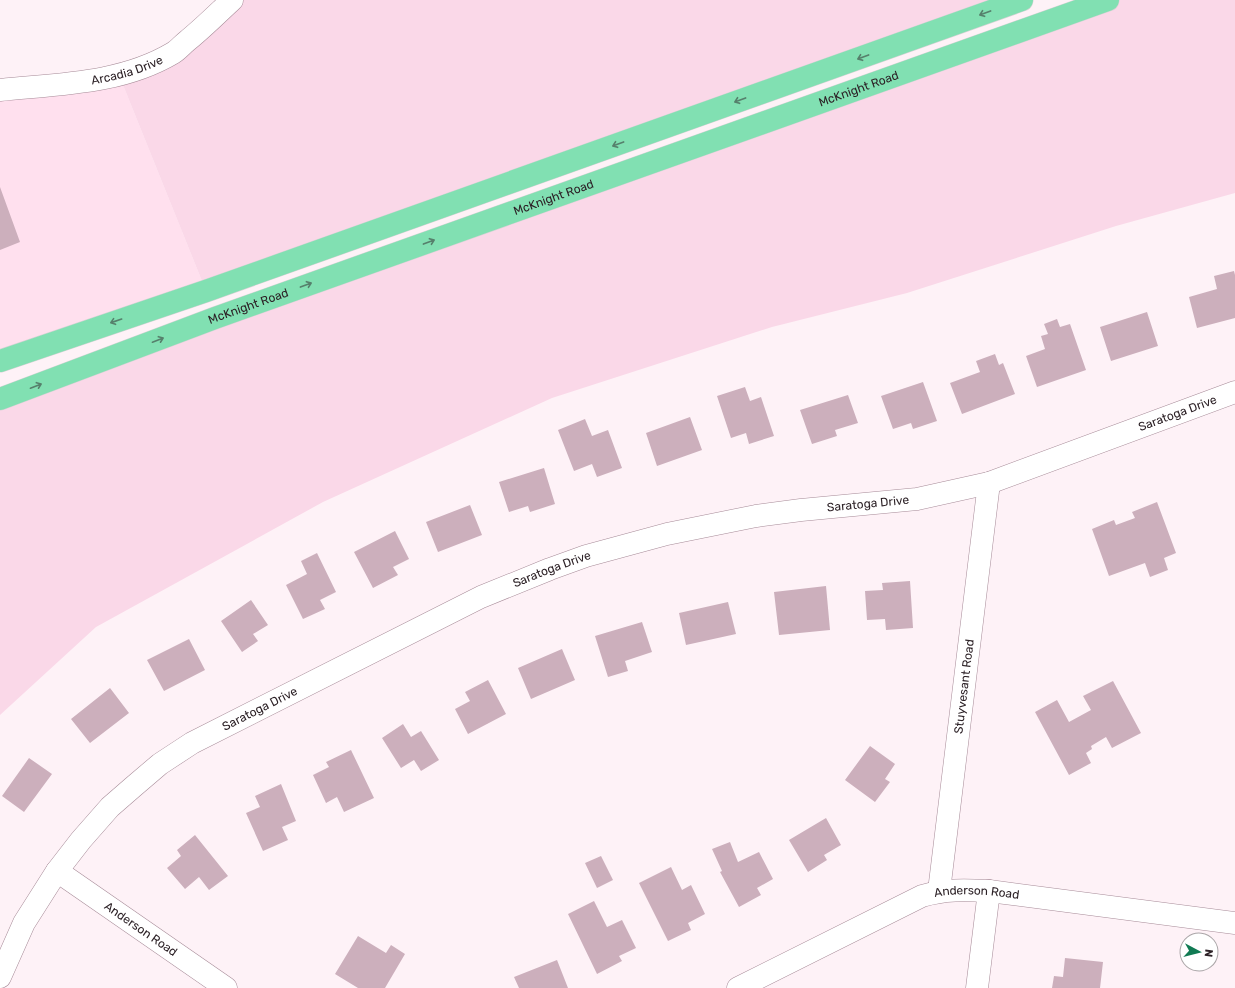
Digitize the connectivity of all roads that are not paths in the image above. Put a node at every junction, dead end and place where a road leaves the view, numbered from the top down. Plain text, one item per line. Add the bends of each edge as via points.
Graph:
1 (232, 0) edge
2 (1022, 0) edge
3 (1108, 0) edge
4 (0, 90) edge
5 (0, 361) edge
6 (1235, 392) edge
7 (0, 399) edge
8 (989, 483) junction
9 (57, 870) junction
10 (939, 891) junction
11 (989, 891) junction
12 (1235, 923) edge
13 (0, 977) edge
14 (226, 988) edge
15 (738, 988) edge
16 (976, 988) edge

1 - 4 street, Arcadia Drive via 173,53 143,67 119,75 85,81
2 -> 5 highway via 214,288
7 -> 3 highway, McKnight Road via 215,318
6 - 8 street, Saratoga Drive
8 - 9 street, Saratoga Drive via 918,499 801,510 712,524 632,543 550,569 481,598 192,743 160,764 110,807
8 - 10 street, Stuyvesant Road
9 - 13 street, Saratoga Drive via 24,923
9 - 14 street, Anderson Road
10 - 11 street, Anderson Road
10 - 15 street, Anderson Road via 922,896
11 - 12 street, Anderson Road
11 - 16 street

